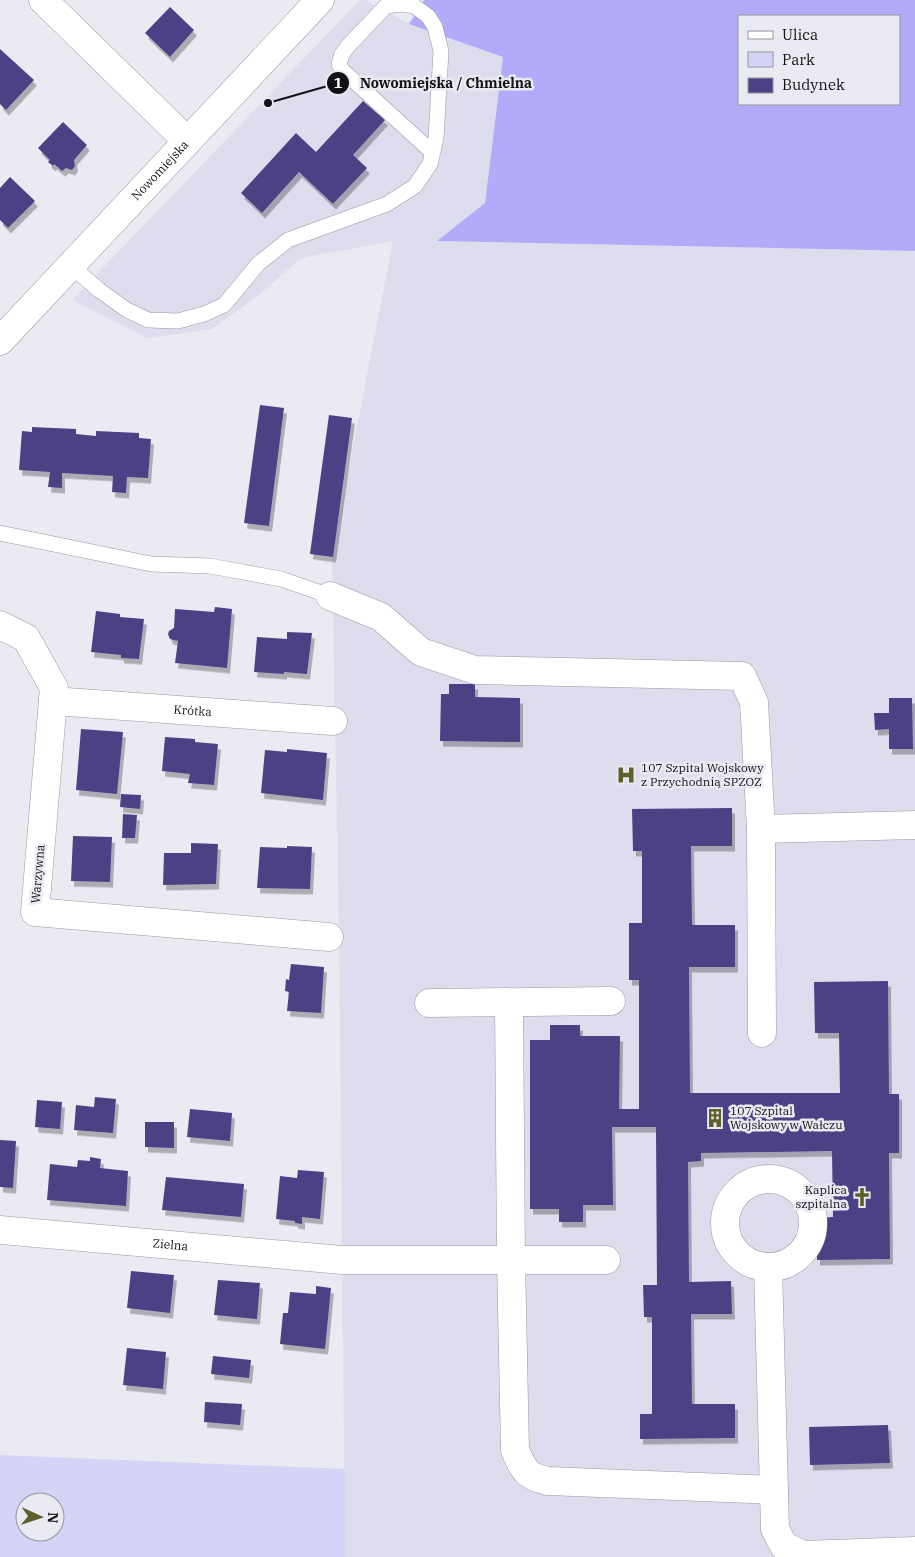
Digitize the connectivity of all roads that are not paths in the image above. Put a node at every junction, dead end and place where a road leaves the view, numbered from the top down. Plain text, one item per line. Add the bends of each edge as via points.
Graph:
1 (43, 0) edge
2 (320, 0) edge
3 (187, 141) junction
4 (432, 152) junction
5 (71, 266) junction
6 (0, 341) edge
7 (0, 532) edge
8 (330, 596) joint
9 (0, 625) edge
10 (52, 702) junction
11 (333, 721) dead end
12 (915, 825) edge
13 (761, 829) junction
14 (328, 937) dead end
15 (611, 1001) dead end
16 (429, 1003) dead end
17 (509, 1004) junction
18 (762, 1033) dead end
19 (0, 1230) edge
20 (511, 1260) junction
21 (606, 1260) dead end
22 (768, 1267) dead end
23 (774, 1490) junction
24 (915, 1551) edge

1 - 3 street
2 - 3 street, Nowomiejska
3 - 5 street, Nowomiejska
4 - 4 lane via 436,138 441,50 436,27 414,6 386,6 348,46 339,64
4 - 5 lane via 430,164 415,186 387,204 288,240 258,264 224,305 204,314 178,321 148,320 127,310
5 - 6 street, Nowomiejska
7 - 8 lane via 151,564 210,566 282,579
8 - 13 street via 381,617 421,652 475,670 742,676 754,702
9 - 10 street, Warzywna via 26,638 54,688
10 - 11 street, Krótka
10 - 14 street, Warzywna via 35,912
12 - 13 street
13 - 18 street
15 - 17 street
16 - 17 street
17 - 20 street
19 - 20 street, Zielna via 342,1260
20 - 21 street, Zielna
20 - 23 street via 515,1450 522,1466 532,1477
22 - 23 street
23 - 24 street via 775,1529 784,1546 803,1555

